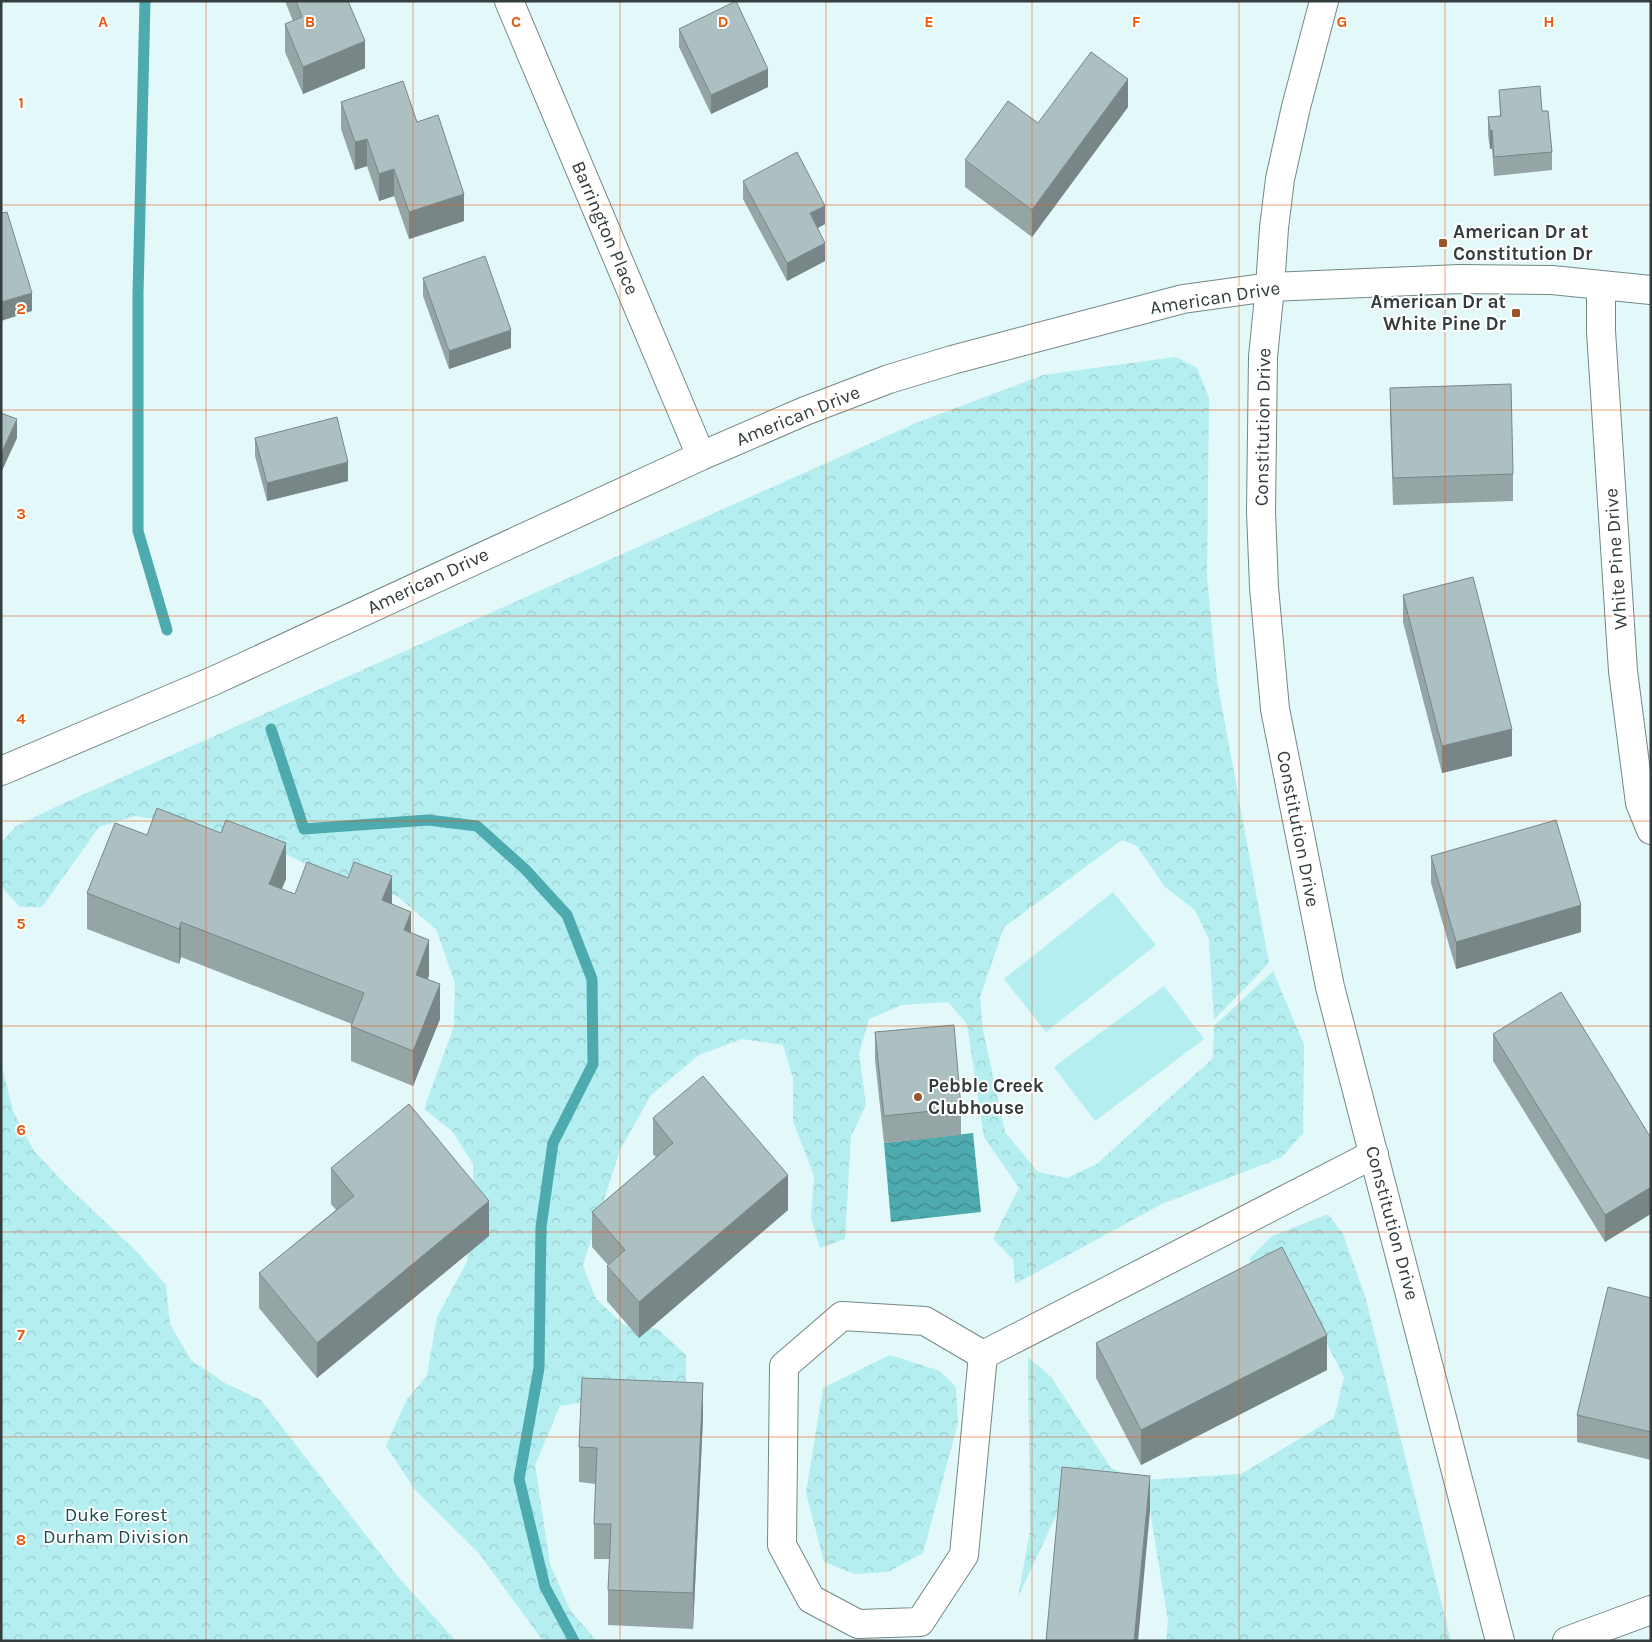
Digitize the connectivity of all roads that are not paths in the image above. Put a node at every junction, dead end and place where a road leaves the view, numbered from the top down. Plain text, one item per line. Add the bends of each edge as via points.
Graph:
1 (509, 1) edge
2 (1324, 1) edge
3 (1601, 285) junction
4 (1270, 287) junction
5 (1651, 290) edge
6 (701, 456) junction
7 (1, 771) edge
8 (1651, 830) edge
9 (1374, 1154) junction
10 (983, 1355) junction
11 (1651, 1610) edge
12 (1500, 1641) edge
13 (1567, 1641) edge

1 - 6 street, Barrington Place
2 - 4 street, Constitution Drive via 1280,179
3 - 4 street, American Drive via 1552,280 1460,279
3 - 5 street, American Drive
3 - 8 street, White Pine Drive via 1601,331 1623,671 1640,803
4 - 6 street, American Drive via 1183,299 952,360 880,382
4 - 9 street, Constitution Drive via 1263,357 1261,512 1275,709 1330,987
6 - 7 street, American Drive via 213,681
9 - 10 street
9 - 12 street, Constitution Drive
10 - 10 street via 964,1555 920,1622 858,1624 811,1599 782,1545 784,1366 842,1316 925,1320
11 - 13 street

